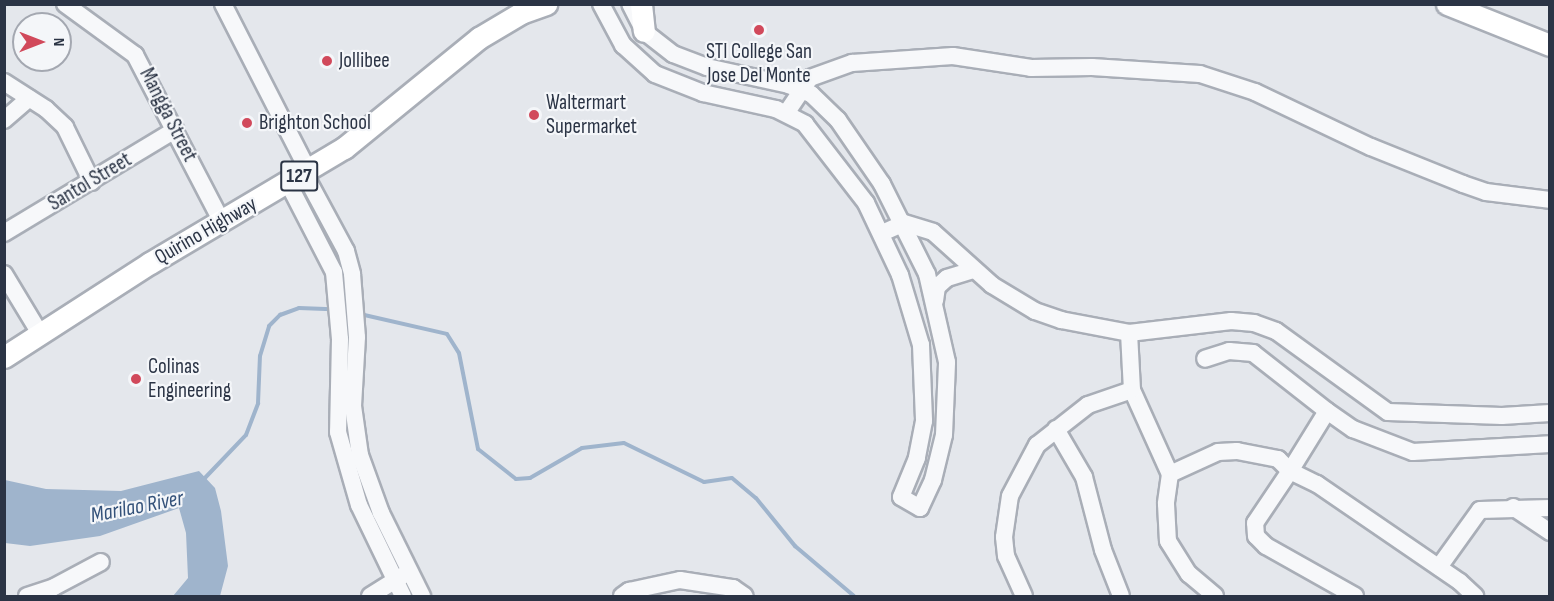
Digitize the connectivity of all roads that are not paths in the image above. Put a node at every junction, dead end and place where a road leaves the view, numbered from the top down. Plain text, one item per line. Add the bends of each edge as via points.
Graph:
1 (65, 4) edge
2 (223, 4) edge
3 (546, 4) edge
4 (601, 4) edge
5 (630, 4) edge
6 (641, 4) edge
7 (1447, 4) edge
8 (644, 31) junction
9 (1550, 45) edge
10 (4, 82) edge
11 (804, 90) junction
12 (29, 98) junction
13 (787, 112) junction
14 (4, 120) edge
15 (175, 130) junction
16 (300, 176) junction
17 (92, 182) junction
18 (1550, 200) edge
19 (222, 222) junction
20 (904, 223) junction
21 (4, 233) edge
22 (882, 233) junction
23 (973, 270) junction
24 (4, 274) edge
25 (935, 302) junction
26 (39, 332) junction
27 (1129, 333) junction
28 (4, 357) edge
29 (1206, 359) dead end
30 (4, 373) edge
31 (1131, 390) junction
32 (1327, 411) junction
33 (1550, 413) edge
34 (1056, 429) junction
35 (1550, 444) edge
36 (1290, 471) junction
37 (1170, 474) junction
38 (1512, 507) junction
39 (1550, 508) edge
40 (1550, 532) edge
41 (101, 562) dead end
42 (1439, 567) junction
43 (402, 576) junction
44 (27, 597) edge
45 (370, 597) edge
46 (403, 597) edge
47 (422, 597) edge
48 (622, 597) edge
49 (745, 597) edge
50 (1024, 597) edge
51 (1121, 597) edge
52 (1215, 597) edge
53 (1355, 597) edge
54 (1475, 597) edge

1 - 15 street, Mangga Street via 135,55
2 - 16 street
3 - 16 main road, Quirino Highway / 127 via 521,13 479,38 344,147
4 - 13 street via 623,45 655,74 703,93
5 - 8 street
6 - 8 main road
7 - 9 main road
8 - 11 street via 673,54 707,67
10 - 12 street
11 - 13 street
11 - 18 street via 810,78 852,63 953,56 1031,68 1092,67 1200,75 1255,92 1371,147 1463,184 1486,192
11 - 20 street via 838,120
12 - 14 street
12 - 17 street via 65,127
13 - 22 street via 825,145
15 - 17 street, Santol Street
15 - 19 street, Mangga Street
16 - 19 main road, Quirino Highway / 127
16 - 43 street via 346,251 349,344 338,432
17 - 21 street, Santol Street
19 - 26 main road, Quirino Highway / 127
20 - 22 street
20 - 23 street via 944,238
20 - 25 street
22 - 25 street via 908,296 924,361 921,442 901,497 920,508 939,460 947,412 947,362
23 - 25 street via 947,278 937,287
23 - 27 street via 1035,311
24 - 26 street
26 - 28 main road, Quirino Highway / 127
26 - 30 main road, Quirino Highway / 127
27 - 31 street
27 - 33 street via 1231,321 1254,323 1276,331 1388,412 1502,416
29 - 32 street via 1229,351 1253,354
31 - 34 street via 1088,405
31 - 37 street
32 - 35 street via 1353,429 1413,452
32 - 36 street
34 - 50 street via 1028,458 1004,518 1006,556
34 - 51 street via 1084,477 1103,550
36 - 37 street via 1278,459 1237,451 1218,452
36 - 42 street via 1317,484
36 - 53 street via 1256,523 1256,537
37 - 52 street via 1166,504 1168,541 1189,574
38 - 39 street
38 - 40 street
38 - 42 street via 1480,510
41 - 44 street
42 - 54 street
43 - 45 street
43 - 46 street
43 - 47 street
48 - 49 street via 629,591 680,580 733,588

